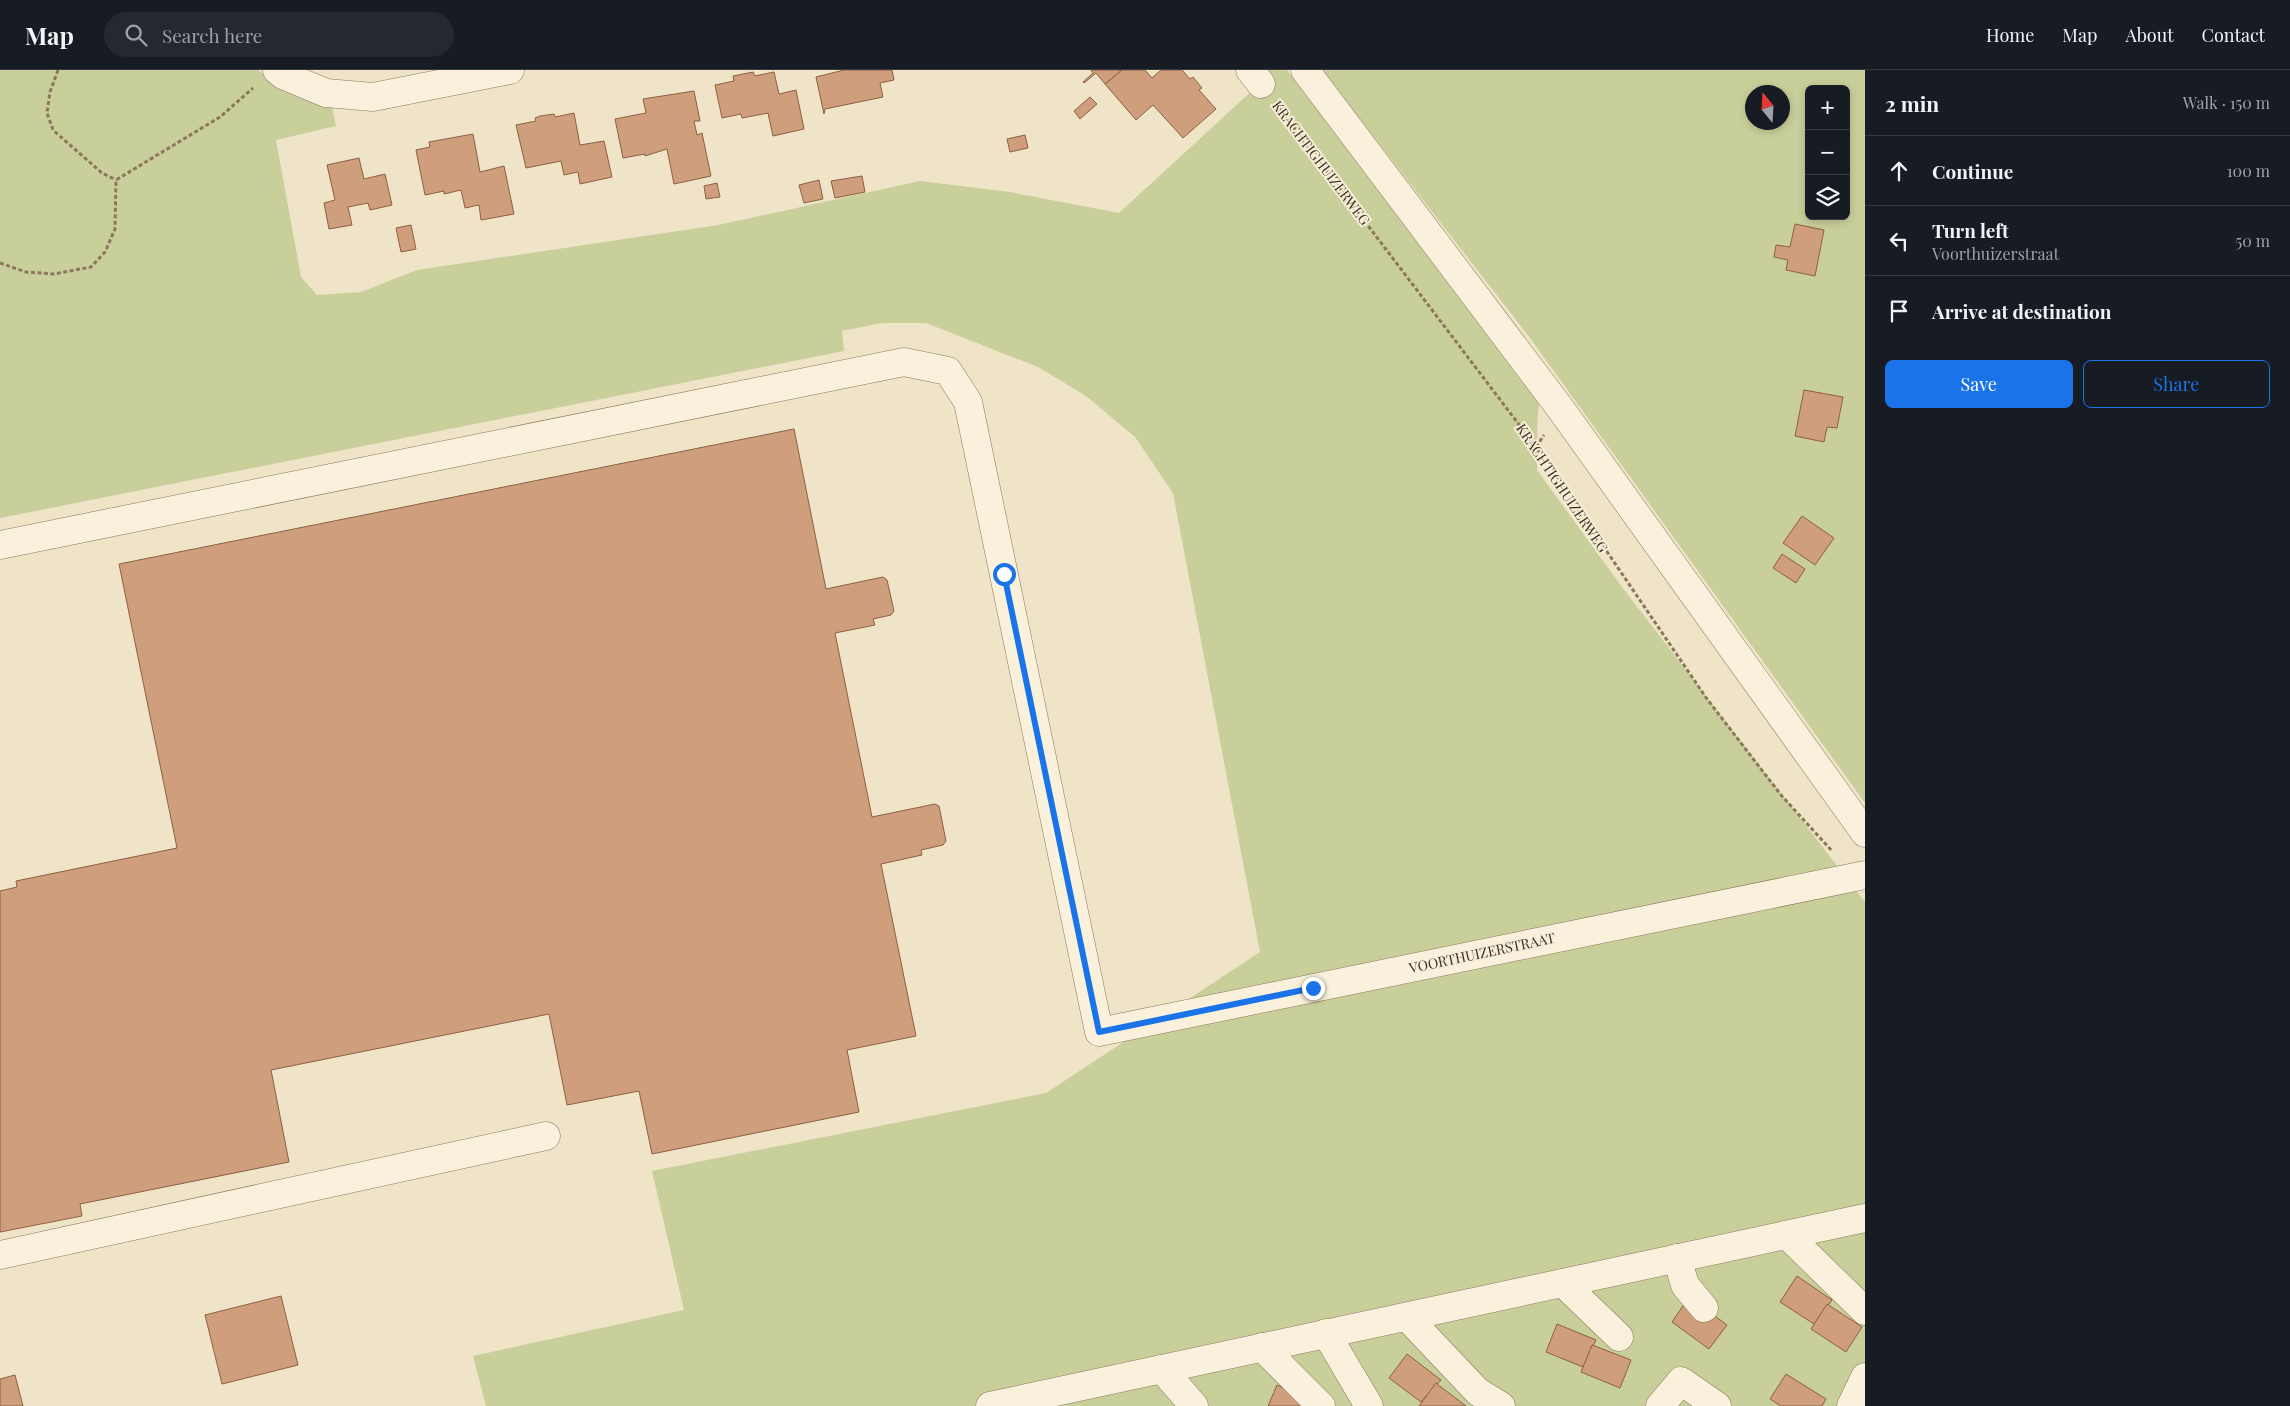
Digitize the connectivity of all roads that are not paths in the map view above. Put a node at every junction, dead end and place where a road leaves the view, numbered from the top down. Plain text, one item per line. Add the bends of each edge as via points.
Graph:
1 (510, 70) edge
2 (1305, 70) edge
3 (267, 76) edge
4 (0, 544) edge
5 (1865, 833) edge
6 (1861, 876) edge
7 (546, 1136) dead end
8 (1865, 1218) edge
9 (1787, 1235) junction
10 (0, 1255) edge
11 (1677, 1258) junction
12 (1564, 1283) junction
13 (1704, 1308) dead end
14 (1865, 1311) edge
15 (1407, 1317) junction
16 (1326, 1334) junction
17 (1619, 1337) dead end
18 (1262, 1347) junction
19 (1162, 1369) junction
20 (1037, 1401) edge
21 (990, 1406) edge
22 (1194, 1406) edge
23 (1321, 1406) edge
24 (1369, 1406) edge
25 (1501, 1406) edge
26 (1660, 1406) edge
27 (1717, 1406) edge

1 - 3 street via 373,97 326,93 283,75
2 - 5 street via 1554,400
4 - 6 street, VOORTHUIZERSTRAAT via 904,362 948,371 968,402 1099,1032
7 - 10 street
8 - 9 street
9 - 11 street
9 - 14 street
11 - 12 street
11 - 13 street via 1685,1285
12 - 15 street
12 - 17 street via 1580,1311
15 - 16 street
15 - 25 street via 1478,1392
16 - 18 street
16 - 24 street
18 - 19 street
18 - 23 street
19 - 20 street
19 - 22 street
20 - 21 street
26 - 27 street via 1681,1381

